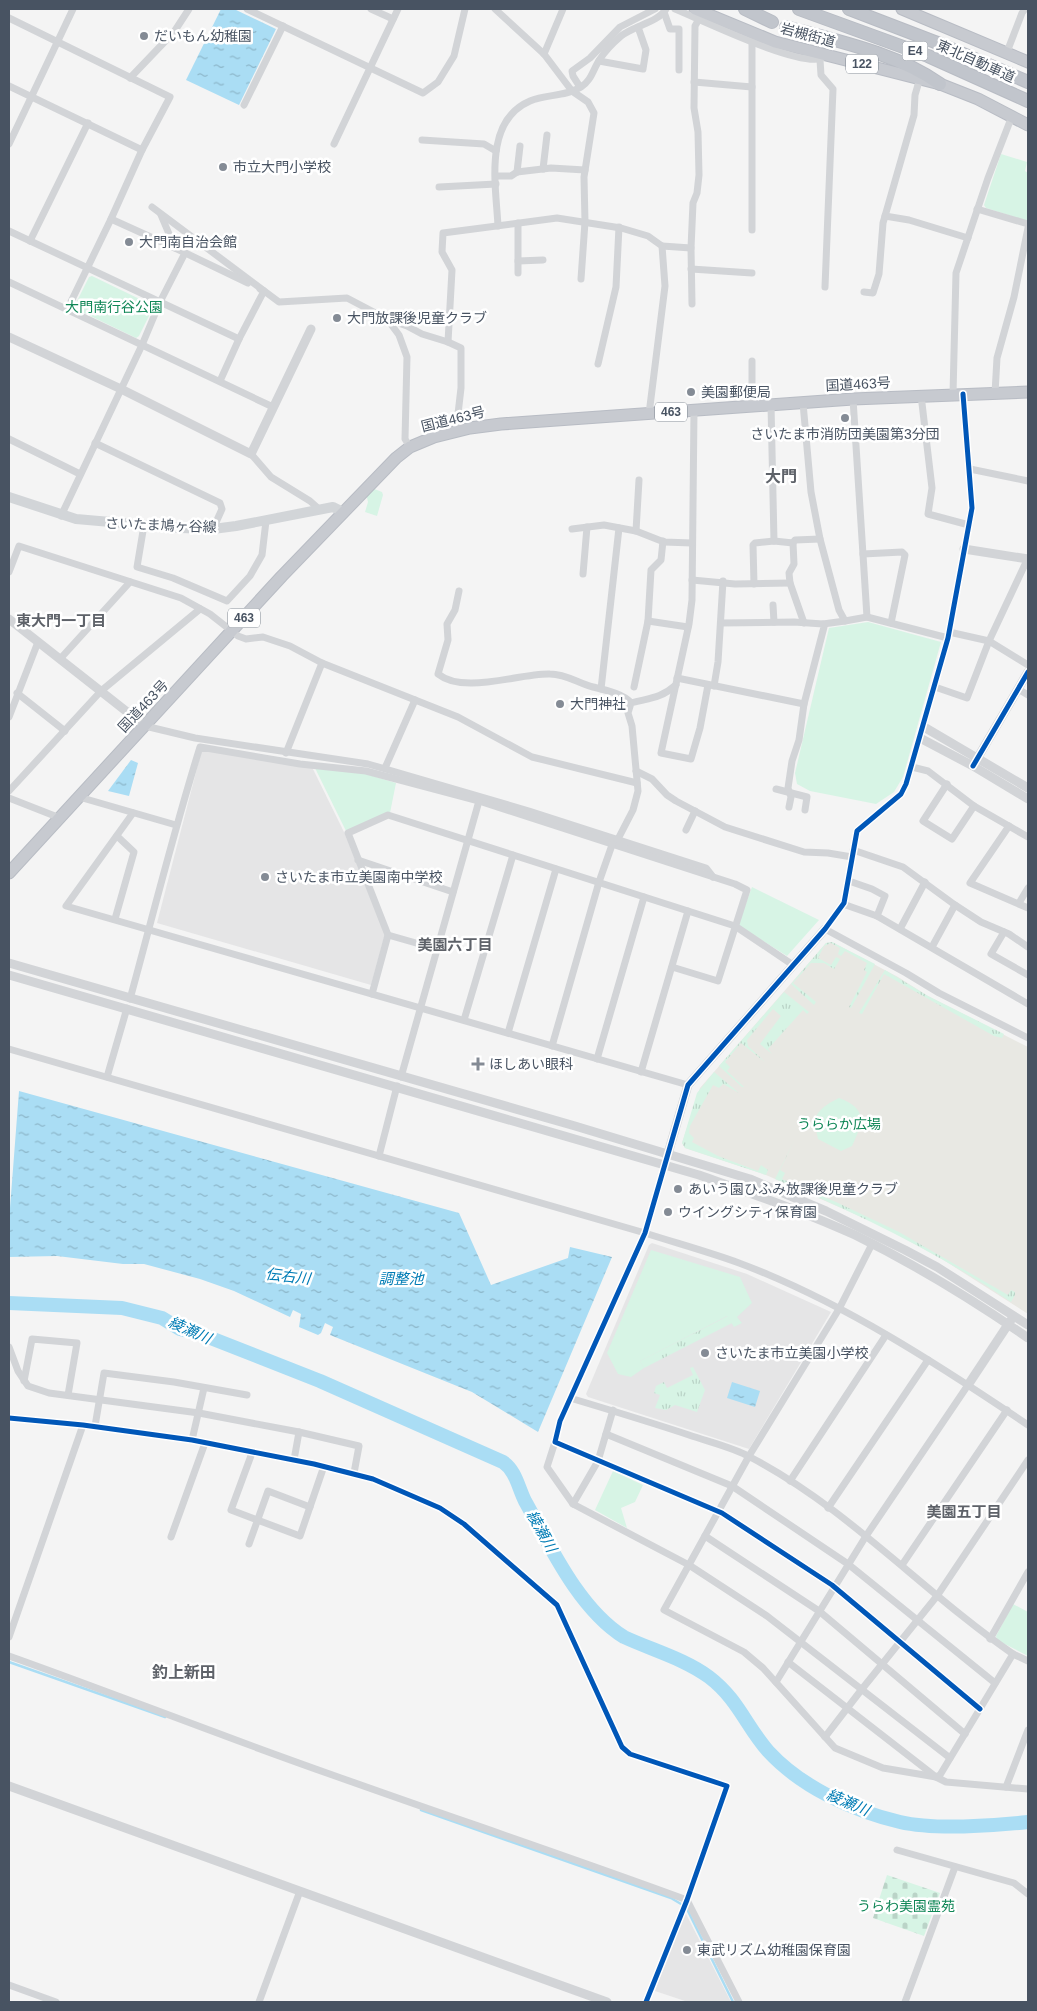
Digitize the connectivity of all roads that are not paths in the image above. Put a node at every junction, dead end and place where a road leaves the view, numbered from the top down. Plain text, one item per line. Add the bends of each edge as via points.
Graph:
1 (72, 9) edge
2 (188, 9) edge
3 (247, 9) edge
4 (371, 9) edge
5 (398, 9) edge
6 (465, 9) edge
7 (495, 9) edge
8 (564, 9) edge
9 (655, 9) edge
10 (675, 9) edge
11 (744, 9) edge
12 (799, 9) edge
13 (849, 9) edge
14 (902, 9) edge
15 (1025, 9) edge
16 (665, 10) edge
17 (697, 14) edge
18 (9, 18) edge
19 (393, 19) junction
20 (772, 22) dead end
21 (283, 26) junction
22 (638, 27) junction
23 (786, 27) dead end
24 (57, 41) junction
25 (752, 42) junction
26 (1007, 52) junction
27 (544, 54) junction
28 (823, 58) junction
29 (599, 61) junction
30 (1028, 62) edge
31 (369, 67) junction
32 (680, 70) dead end
33 (130, 78) junction
34 (920, 78) junction
35 (694, 82) junction
36 (1028, 82) edge
37 (940, 84) junction
38 (9, 86) edge
39 (580, 87) junction
40 (752, 87) junction
41 (572, 91) junction
42 (31, 97) junction
43 (1028, 101) edge
44 (244, 105) dead end
45 (1012, 116) junction
46 (88, 122) junction
47 (1028, 125) edge
48 (547, 135) dead end
49 (422, 140) dead end
50 (9, 144) edge
51 (334, 144) dead end
52 (520, 146) dead end
53 (142, 150) junction
54 (496, 151) junction
55 (543, 169) junction
56 (585, 170) junction
57 (517, 172) junction
58 (496, 180) junction
59 (439, 187) dead end
60 (152, 207) dead end
61 (978, 210) junction
62 (161, 215) junction
63 (886, 216) junction
64 (112, 219) junction
65 (585, 222) junction
66 (518, 223) junction
67 (1028, 224) edge
68 (498, 226) junction
69 (619, 227) junction
70 (1028, 228) edge
71 (752, 230) dead end
72 (9, 231) edge
73 (968, 238) junction
74 (30, 241) junction
75 (662, 246) junction
76 (175, 248) junction
77 (691, 248) junction
78 (185, 253) junction
79 (543, 260) dead end
80 (518, 261) junction
81 (87, 268) junction
82 (691, 268) junction
83 (518, 273) dead end
84 (752, 273) dead end
85 (581, 279) dead end
86 (9, 282) edge
87 (825, 287) dead end
88 (264, 291) junction
89 (864, 292) dead end
90 (160, 302) junction
91 (692, 304) dead end
92 (67, 310) junction
93 (387, 319) junction
94 (311, 329) dead end
95 (9, 337) edge
96 (238, 339) junction
97 (448, 342) junction
98 (142, 345) junction
99 (752, 361) dead end
100 (598, 364) dead end
101 (220, 381) junction
102 (121, 389) junction
103 (1028, 392) edge
104 (995, 393) junction
105 (958, 394) junction
106 (921, 396) junction
107 (853, 399) junction
108 (803, 403) junction
109 (771, 405) junction
110 (752, 406) junction
111 (274, 407) junction
112 (694, 411) junction
113 (649, 414) junction
114 (456, 431) junction
115 (9, 440) edge
116 (95, 443) junction
117 (410, 447) junction
118 (251, 454) junction
119 (970, 469) junction
120 (80, 474) junction
121 (639, 480) dead end
122 (1028, 481) edge
123 (9, 497) edge
124 (319, 509) junction
125 (344, 512) junction
126 (61, 516) junction
127 (266, 521) junction
128 (144, 525) junction
129 (969, 525) junction
130 (587, 527) junction
131 (213, 528) junction
132 (618, 528) junction
133 (572, 529) dead end
134 (636, 530) junction
135 (820, 539) junction
136 (663, 541) junction
137 (774, 541) junction
138 (692, 543) junction
139 (793, 543) junction
140 (964, 549) junction
141 (863, 554) junction
142 (1028, 558) edge
143 (9, 572) edge
144 (583, 574) dead end
145 (692, 580) junction
146 (723, 581) junction
147 (130, 582) junction
148 (790, 583) junction
149 (754, 584) junction
150 (459, 591) dead end
151 (773, 605) dead end
152 (200, 609) junction
153 (868, 617) junction
154 (9, 619) edge
155 (648, 621) junction
156 (845, 621) junction
157 (774, 622) junction
158 (720, 623) junction
159 (804, 623) junction
160 (891, 623) junction
161 (823, 624) junction
162 (688, 627) junction
163 (233, 631) junction
164 (949, 635) junction
165 (989, 641) junction
166 (38, 642) junction
167 (60, 659) junction
168 (322, 663) junction
169 (1028, 665) edge
170 (1028, 672) edge
171 (677, 682) junction
172 (711, 685) junction
173 (634, 687) dead end
174 (935, 687) junction
175 (601, 688) junction
176 (1018, 689) junction
177 (101, 692) junction
178 (17, 693) junction
179 (1028, 695) edge
180 (415, 700) junction
181 (631, 704) junction
182 (804, 704) junction
183 (9, 717) edge
184 (145, 726) junction
185 (924, 727) junction
186 (65, 731) junction
187 (920, 738) junction
188 (285, 753) junction
189 (975, 763) junction
190 (912, 767) junction
191 (385, 768) junction
192 (636, 771) junction
193 (637, 783) junction
194 (946, 784) junction
195 (1028, 788) edge
196 (776, 789) dead end
197 (9, 791) edge
198 (790, 793) junction
199 (80, 797) junction
200 (9, 798) edge
201 (1028, 799) edge
202 (480, 801) junction
203 (974, 806) junction
204 (789, 807) dead end
205 (805, 810) dead end
206 (695, 811) junction
207 (133, 813) junction
208 (60, 818) junction
209 (176, 825) junction
210 (1009, 826) junction
211 (686, 830) dead end
212 (117, 836) junction
213 (1028, 837) edge
214 (468, 841) junction
215 (615, 843) junction
216 (853, 854) junction
217 (512, 855) junction
218 (358, 860) junction
219 (556, 869) junction
220 (9, 873) edge
221 (849, 881) junction
222 (599, 882) junction
223 (924, 882) junction
224 (1028, 888) edge
225 (453, 892) junction
226 (644, 896) junction
227 (1019, 903) junction
228 (843, 904) junction
229 (955, 905) junction
230 (1028, 908) edge
231 (688, 911) junction
232 (877, 916) junction
233 (116, 920) junction
234 (735, 926) junction
235 (150, 929) junction
236 (825, 929) junction
237 (900, 929) junction
238 (1004, 932) junction
239 (388, 935) junction
240 (932, 947) junction
241 (1028, 947) edge
242 (437, 949) junction
243 (9, 963) edge
244 (793, 965) junction
245 (672, 967) junction
246 (9, 975) edge
247 (1028, 976) edge
248 (372, 994) junction
249 (130, 999) junction
250 (1027, 1000) edge
251 (126, 1008) junction
252 (420, 1008) junction
253 (464, 1020) junction
254 (508, 1033) junction
255 (1028, 1038) edge
256 (552, 1046) junction
257 (9, 1048) edge
258 (597, 1059) junction
259 (641, 1072) junction
260 (107, 1077) junction
261 (400, 1077) junction
262 (688, 1085) junction
263 (397, 1086) junction
264 (668, 1154) junction
265 (378, 1156) junction
266 (665, 1165) junction
267 (645, 1233) junction
268 (872, 1244) junction
269 (839, 1309) junction
270 (1014, 1316) junction
271 (1008, 1325) junction
272 (1028, 1325) edge
273 (886, 1335) junction
274 (1028, 1338) edge
275 (9, 1347) edge
276 (928, 1360) junction
277 (9, 1370) edge
278 (18, 1371) junction
279 (24, 1381) junction
280 (968, 1385) junction
281 (204, 1388) junction
282 (68, 1395) junction
283 (247, 1395) dead end
284 (570, 1398) junction
285 (99, 1399) junction
286 (613, 1410) junction
287 (1007, 1410) junction
288 (199, 1413) junction
289 (9, 1418) edge
290 (83, 1425) junction
291 (1028, 1425) edge
292 (95, 1426) junction
293 (299, 1432) junction
294 (606, 1434) junction
295 (192, 1440) junction
296 (555, 1442) junction
297 (205, 1443) junction
298 (252, 1453) junction
299 (749, 1456) junction
300 (294, 1460) junction
301 (598, 1460) junction
302 (1028, 1460) edge
303 (324, 1466) junction
304 (354, 1473) junction
305 (790, 1481) junction
306 (732, 1486) junction
307 (573, 1504) junction
308 (310, 1507) junction
309 (828, 1508) junction
310 (718, 1512) junction
311 (257, 1520) junction
312 (704, 1536) junction
313 (866, 1536) junction
314 (171, 1537) dead end
315 (248, 1544) dead end
316 (848, 1564) junction
317 (688, 1565) junction
318 (902, 1565) junction
319 (1028, 1572) edge
320 (834, 1587) junction
321 (937, 1596) junction
322 (819, 1611) junction
323 (918, 1620) junction
324 (9, 1638) edge
325 (990, 1639) junction
326 (801, 1641) junction
327 (900, 1642) junction
328 (1013, 1654) junction
329 (9, 1656) edge
330 (1028, 1661) edge
331 (788, 1662) junction
332 (882, 1664) junction
333 (776, 1682) junction
334 (996, 1683) junction
335 (862, 1689) junction
336 (848, 1708) junction
337 (980, 1709) junction
338 (1028, 1730) edge
339 (965, 1734) junction
340 (825, 1737) junction
341 (950, 1758) junction
342 (936, 1777) junction
343 (9, 1786) edge
344 (1006, 1788) junction
345 (1028, 1790) edge
346 (897, 1850) dead end
347 (954, 1867) junction
348 (300, 1891) junction
349 (1028, 1894) edge
350 (687, 1900) junction
351 (9, 1985) edge
352 (56, 2002) edge
353 (259, 2002) edge
354 (607, 2002) edge
355 (646, 2002) edge
356 (739, 2002) edge
357 (905, 2002) edge

1 - 24 street
2 - 33 street via 174,32
3 - 21 street
4 - 19 street
5 - 19 street
6 - 31 street via 454,56 438,82 423,93
7 - 27 street
8 - 27 street
9 - 39 street via 620,27 590,58 572,71
10 - 17 street
11 - 20 highway
12 - 43 highway, 東北自動車道 / E4 via 928,56
13 - 36 highway, 東北自動車道 / E4
14 - 26 highway
15 - 26 street
16 - 22 street
16 - 32 street via 670,29 679,29
17 - 25 street
17 - 28 highway, 岩槻街道 / 122
17 - 35 street
18 - 24 street
19 - 31 street
21 - 31 street
21 - 44 street
22 - 29 street via 620,37
22 - 29 street via 646,50 643,69
23 - 37 highway via 854,45 924,73
24 - 33 street
24 - 42 street
25 - 28 street via 803,58
25 - 40 street
26 - 30 highway
27 - 41 street
28 - 34 highway, 岩槻街道 / 122
28 - 87 street via 821,75 833,89
29 - 39 street via 587,82
31 - 51 street
33 - 53 street via 170,97
34 - 37 highway, 岩槻街道 / 122
34 - 63 street via 914,115
35 - 40 street
35 - 77 street via 699,174 693,203
37 - 45 highway, 岩槻街道 / 122
38 - 42 street
39 - 41 street
40 - 71 street
41 - 54 street via 530,101 514,111 501,131
41 - 56 street via 588,102 594,113
42 - 46 street
42 - 50 street
45 - 47 highway, 岩槻街道 / 122
45 - 61 street
46 - 53 street
46 - 74 street
48 - 55 street
49 - 54 street via 484,144
52 - 57 street
53 - 64 street
54 - 58 street
55 - 56 street
55 - 57 street
56 - 65 street
57 - 58 street
58 - 59 street
58 - 68 street
60 - 62 street
61 - 67 street
61 - 73 street
62 - 76 street
62 - 88 street
63 - 73 street
63 - 89 street via 879,274 873,294
64 - 76 street
64 - 81 street
65 - 66 street via 557,218
65 - 69 street
65 - 85 street
66 - 68 street
66 - 80 street
68 - 97 street via 443,233 442,252 452,270
69 - 75 street via 648,236
69 - 100 street via 616,287
70 - 104 street via 997,358
72 - 74 street
73 - 105 street via 956,273
74 - 81 street
75 - 77 street
75 - 113 street via 665,286
76 - 78 street
77 - 82 street
78 - 88 street
78 - 90 street
79 - 80 street
80 - 83 street
81 - 90 street
81 - 92 street
82 - 84 street
82 - 91 street
86 - 92 street
88 - 93 street via 279,302 347,298
88 - 96 street
90 - 96 street
90 - 98 street
92 - 98 street
93 - 97 street
93 - 117 street via 399,335 407,357 405,439
94 - 111 street
95 - 102 street
96 - 101 street
97 - 114 street via 461,348
98 - 101 street
98 - 102 street
99 - 110 street
101 - 111 street
102 - 116 street
102 - 118 street
103 - 104 highway, 国道463号 / 463
104 - 105 highway, 国道463号 / 463
105 - 106 highway, 国道463号 / 463
105 - 119 street
106 - 107 highway, 国道463号 / 463
106 - 129 street via 932,488 928,514
107 - 108 highway, 国道463号 / 463
107 - 141 street
108 - 109 highway, 国道463号 / 463
108 - 135 street via 810,482
109 - 110 highway, 国道463号 / 463
109 - 137 street
110 - 112 highway, 国道463号 / 463
111 - 118 street
112 - 113 highway, 国道463号 / 463
112 - 138 street
113 - 114 highway, 国道463号 / 463 via 501,424
114 - 117 highway, 国道463号 / 463
115 - 120 street
116 - 120 street
116 - 131 street via 220,503 222,509
117 - 125 highway, 国道463号 / 463
118 - 124 street via 271,477
119 - 122 street
119 - 129 street via 972,508
120 - 126 street
121 - 134 street
123 - 126 main road, さいたま鳩ヶ谷線
124 - 125 main road, さいたま鳩ヶ谷線 via 333,507
124 - 127 main road, さいたま鳩ヶ谷線
125 - 163 highway, 国道463号 / 463
126 - 128 main road, さいたま鳩ヶ谷線
127 - 128 street via 262,555 250,576 227,600 137,567
127 - 131 main road, さいたま鳩ヶ谷線
128 - 131 main road, さいたま鳩ヶ谷線
129 - 140 street
130 - 132 street
130 - 133 street
130 - 144 street
132 - 134 street
132 - 175 street
134 - 136 street
135 - 139 street via 795,540
135 - 156 street via 839,610
136 - 138 street
136 - 155 street via 661,560 650,570
137 - 139 street
137 - 149 street via 755,542 753,546
138 - 145 street
139 - 148 street via 794,564 789,573
140 - 142 street
140 - 164 street
141 - 153 street
141 - 160 street via 902,552 905,556
142 - 165 street
143 - 147 street via 19,546
145 - 146 street
145 - 162 street
146 - 149 street
146 - 158 street
147 - 152 street via 181,598
147 - 167 street
148 - 149 street
148 - 159 street
150 - 175 street via 455,610 447,624 448,640 438,674 464,682 488,683 552,674
151 - 157 street
152 - 163 street
152 - 177 street
153 - 156 street
153 - 160 street
154 - 166 street
155 - 162 street
155 - 173 street
156 - 161 street
157 - 158 street
157 - 159 street
158 - 172 street via 718,662
159 - 161 street
160 - 164 street
161 - 182 street
162 - 171 street
163 - 168 street via 246,639 262,637 276,641
163 - 184 highway, 国道463号 / 463
164 - 165 street
164 - 174 street
165 - 169 street
165 - 174 street via 967,698
166 - 167 street
166 - 178 street
167 - 177 street
168 - 180 street
168 - 188 street
170 - 176 street
171 - 172 street
171 - 172 street via 661,753 691,759
171 - 181 street via 666,694
172 - 182 street
174 - 185 street
175 - 181 street
176 - 179 street
176 - 189 street
177 - 184 street
177 - 186 street
178 - 183 street
178 - 186 street
180 - 191 street
180 - 193 street via 458,717 532,757
181 - 192 street via 628,713
182 - 198 street via 799,740 792,761
184 - 188 street
184 - 199 highway, 国道463号 / 463
185 - 187 street
185 - 189 street
186 - 197 street
187 - 189 street
187 - 190 street
188 - 191 street
189 - 195 street
189 - 201 street
190 - 194 street via 928,771
190 - 216 street via 901,794 857,831
191 - 215 street via 529,811
192 - 193 street
192 - 206 street
193 - 215 street via 637,801
194 - 203 street
194 - 203 street via 923,821 952,839
196 - 198 street
198 - 204 street
198 - 205 street via 807,797
199 - 207 street
199 - 208 highway, 国道463号 / 463
200 - 208 street
202 - 209 street via 366,770 300,764 200,747
202 - 214 street
202 - 215 street
203 - 210 street
206 - 211 street
206 - 216 street via 725,827 804,852
207 - 209 street
207 - 212 street
208 - 220 highway, 国道463号 / 463
209 - 235 street
210 - 213 street
210 - 227 street via 970,883
212 - 233 street via 134,852
212 - 233 street via 66,906
214 - 217 street
214 - 218 street via 388,815 348,833
214 - 225 street
215 - 222 street
215 - 234 street via 746,890
216 - 221 street
216 - 223 street via 903,867
217 - 219 street
217 - 253 street
218 - 225 street
218 - 239 street
219 - 222 street
219 - 254 street
221 - 228 street
221 - 232 street via 885,896
222 - 226 street
222 - 256 street
223 - 229 street
223 - 237 street
224 - 227 street
225 - 242 street
226 - 231 street
226 - 258 street
227 - 230 street
228 - 232 street
228 - 236 street
229 - 238 street
229 - 240 street
231 - 234 street
231 - 245 street
232 - 237 street
233 - 235 street
234 - 244 street
234 - 245 street via 718,981
235 - 248 street
235 - 249 street
236 - 244 street
236 - 255 street
237 - 240 street
238 - 241 street
238 - 247 street via 992,954
239 - 242 street
239 - 248 street
240 - 250 street
242 - 252 street
243 - 249 street
244 - 262 street
245 - 259 street
246 - 251 street
248 - 252 street
249 - 261 street
251 - 260 street
251 - 263 street
252 - 253 street
252 - 261 street
253 - 254 street
254 - 256 street
256 - 258 street
257 - 260 street
258 - 259 street
259 - 262 street
260 - 265 street
261 - 264 street
262 - 264 street
263 - 265 street
263 - 266 street
264 - 266 street
264 - 270 street via 750,1179 826,1211 937,1267
265 - 267 street
266 - 267 street
266 - 268 street via 795,1209
267 - 269 street via 740,1263
267 - 284 street
268 - 269 street
268 - 271 street
269 - 273 street
269 - 299 street
270 - 271 street
270 - 272 street
271 - 274 street
271 - 280 street
273 - 276 street
273 - 305 street
275 - 278 street
276 - 280 street
276 - 309 street
277 - 278 street
278 - 279 street
279 - 282 street via 28,1386 49,1393
279 - 282 street via 32,1339 77,1343
280 - 287 street
280 - 313 street
281 - 283 street
281 - 285 street via 104,1373
281 - 288 street
282 - 285 street
284 - 286 street
284 - 296 street
285 - 288 street
285 - 292 street
286 - 294 street
286 - 299 street
287 - 291 street
287 - 318 street
288 - 293 street
288 - 295 street
289 - 290 street
290 - 292 street
290 - 324 street
292 - 295 street
293 - 300 street
293 - 304 street via 358,1446
294 - 301 street
294 - 306 street
295 - 297 street
296 - 301 street
296 - 307 street via 547,1466
297 - 298 street
297 - 314 street
298 - 300 street
298 - 311 street via 231,1510
299 - 305 street
299 - 306 street
300 - 303 street
301 - 307 street
301 - 310 street
302 - 321 street
303 - 304 street
303 - 308 street
304 - 350 street via 448,1513 557,1605 615,1735 630,1754 727,1786
305 - 309 street
306 - 310 street
306 - 316 street
307 - 317 street
308 - 311 street via 268,1491
308 - 311 street via 300,1536
309 - 313 street
310 - 312 street
310 - 320 street
311 - 315 street
312 - 317 street
312 - 322 street
313 - 316 street
313 - 318 street
316 - 320 street
316 - 323 street
317 - 326 street
317 - 333 street via 664,1610 744,1652
318 - 321 street
319 - 325 street
320 - 322 street
320 - 327 street
321 - 323 street
321 - 325 street
322 - 326 street
322 - 332 street
323 - 327 street
323 - 334 street
325 - 328 street
326 - 331 street
326 - 335 street
327 - 332 street
327 - 337 street
328 - 330 street
328 - 334 street
329 - 350 street
331 - 333 street
331 - 336 street
332 - 335 street
332 - 339 street
333 - 340 street
334 - 337 street
335 - 336 street
335 - 341 street
336 - 340 street
336 - 342 street
337 - 339 street
338 - 344 street
339 - 341 street
340 - 342 street via 834,1748 882,1768
341 - 342 street
342 - 344 street via 946,1782
343 - 348 street
344 - 345 street
346 - 347 street
347 - 349 street via 1014,1884
347 - 357 street
348 - 353 street
348 - 354 street
350 - 355 street
350 - 356 street
351 - 352 street

